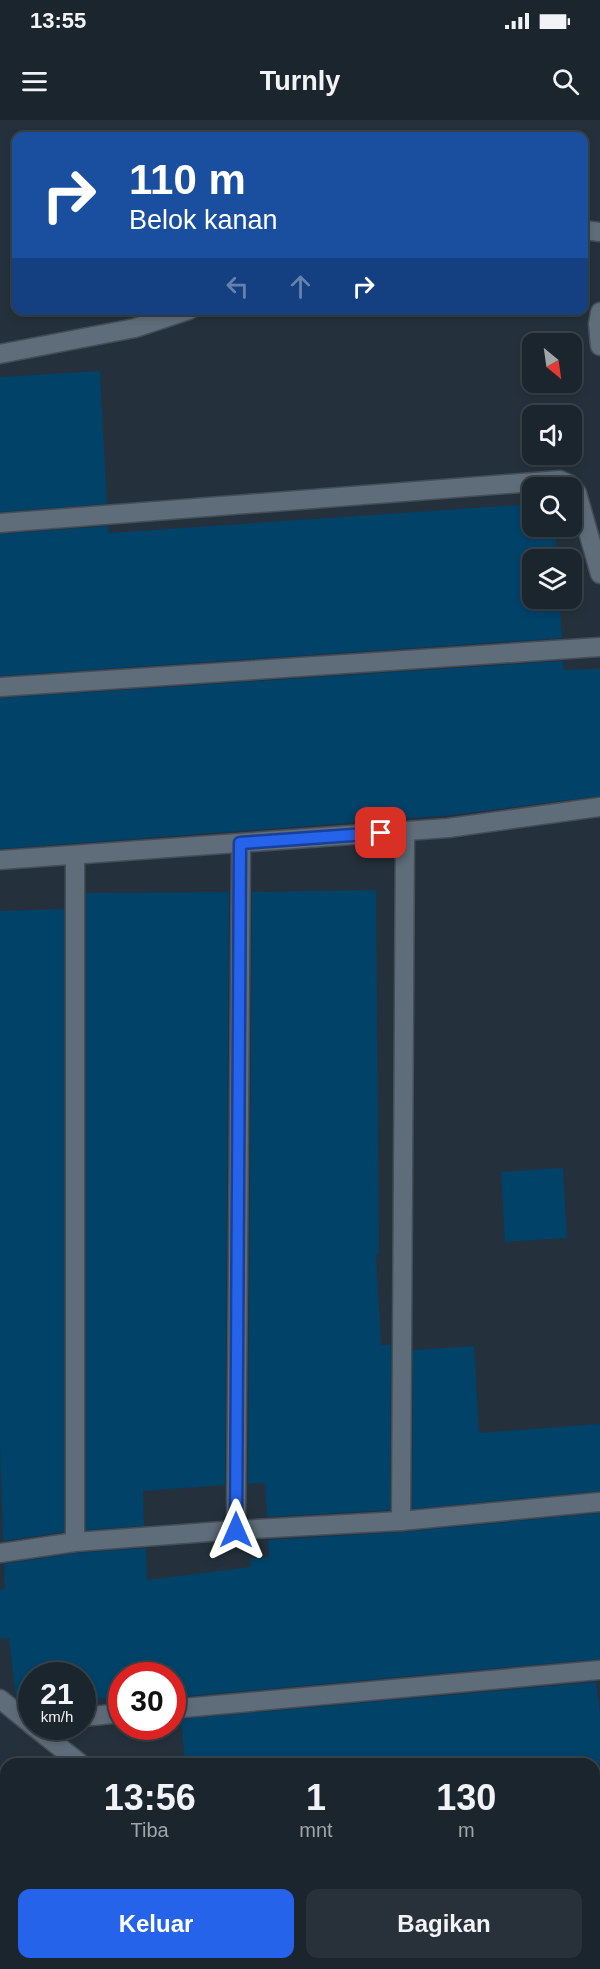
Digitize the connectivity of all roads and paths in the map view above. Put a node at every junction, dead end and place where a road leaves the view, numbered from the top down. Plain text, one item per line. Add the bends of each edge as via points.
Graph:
1 (600, 312) edge
2 (174, 315) edge
3 (600, 346) edge
4 (0, 354) edge
5 (0, 523) edge
6 (600, 574) edge
7 (600, 647) edge
8 (0, 687) edge
9 (600, 807) edge
10 (405, 831) junction
11 (240, 843) junction
12 (75, 855) junction
13 (0, 860) edge
14 (600, 1502) edge
15 (401, 1521) junction
16 (236, 1530) junction
17 (75, 1542) junction
18 (0, 1553) edge
19 (600, 1670) edge
20 (0, 1699) edge
21 (186, 1707) edge
22 (18, 1714) edge
23 (51, 1740) edge
24 (74, 1758) edge

1 - 3 street
2 - 4 street via 135,328
5 - 6 street via 560,480 577,493
7 - 8 street
9 - 10 street
10 - 11 street
10 - 15 street
11 - 12 street
11 - 16 street
12 - 13 street
12 - 17 street
14 - 15 street
15 - 16 street
16 - 17 street
17 - 18 street
19 - 21 street
20 - 22 street
23 - 24 street

